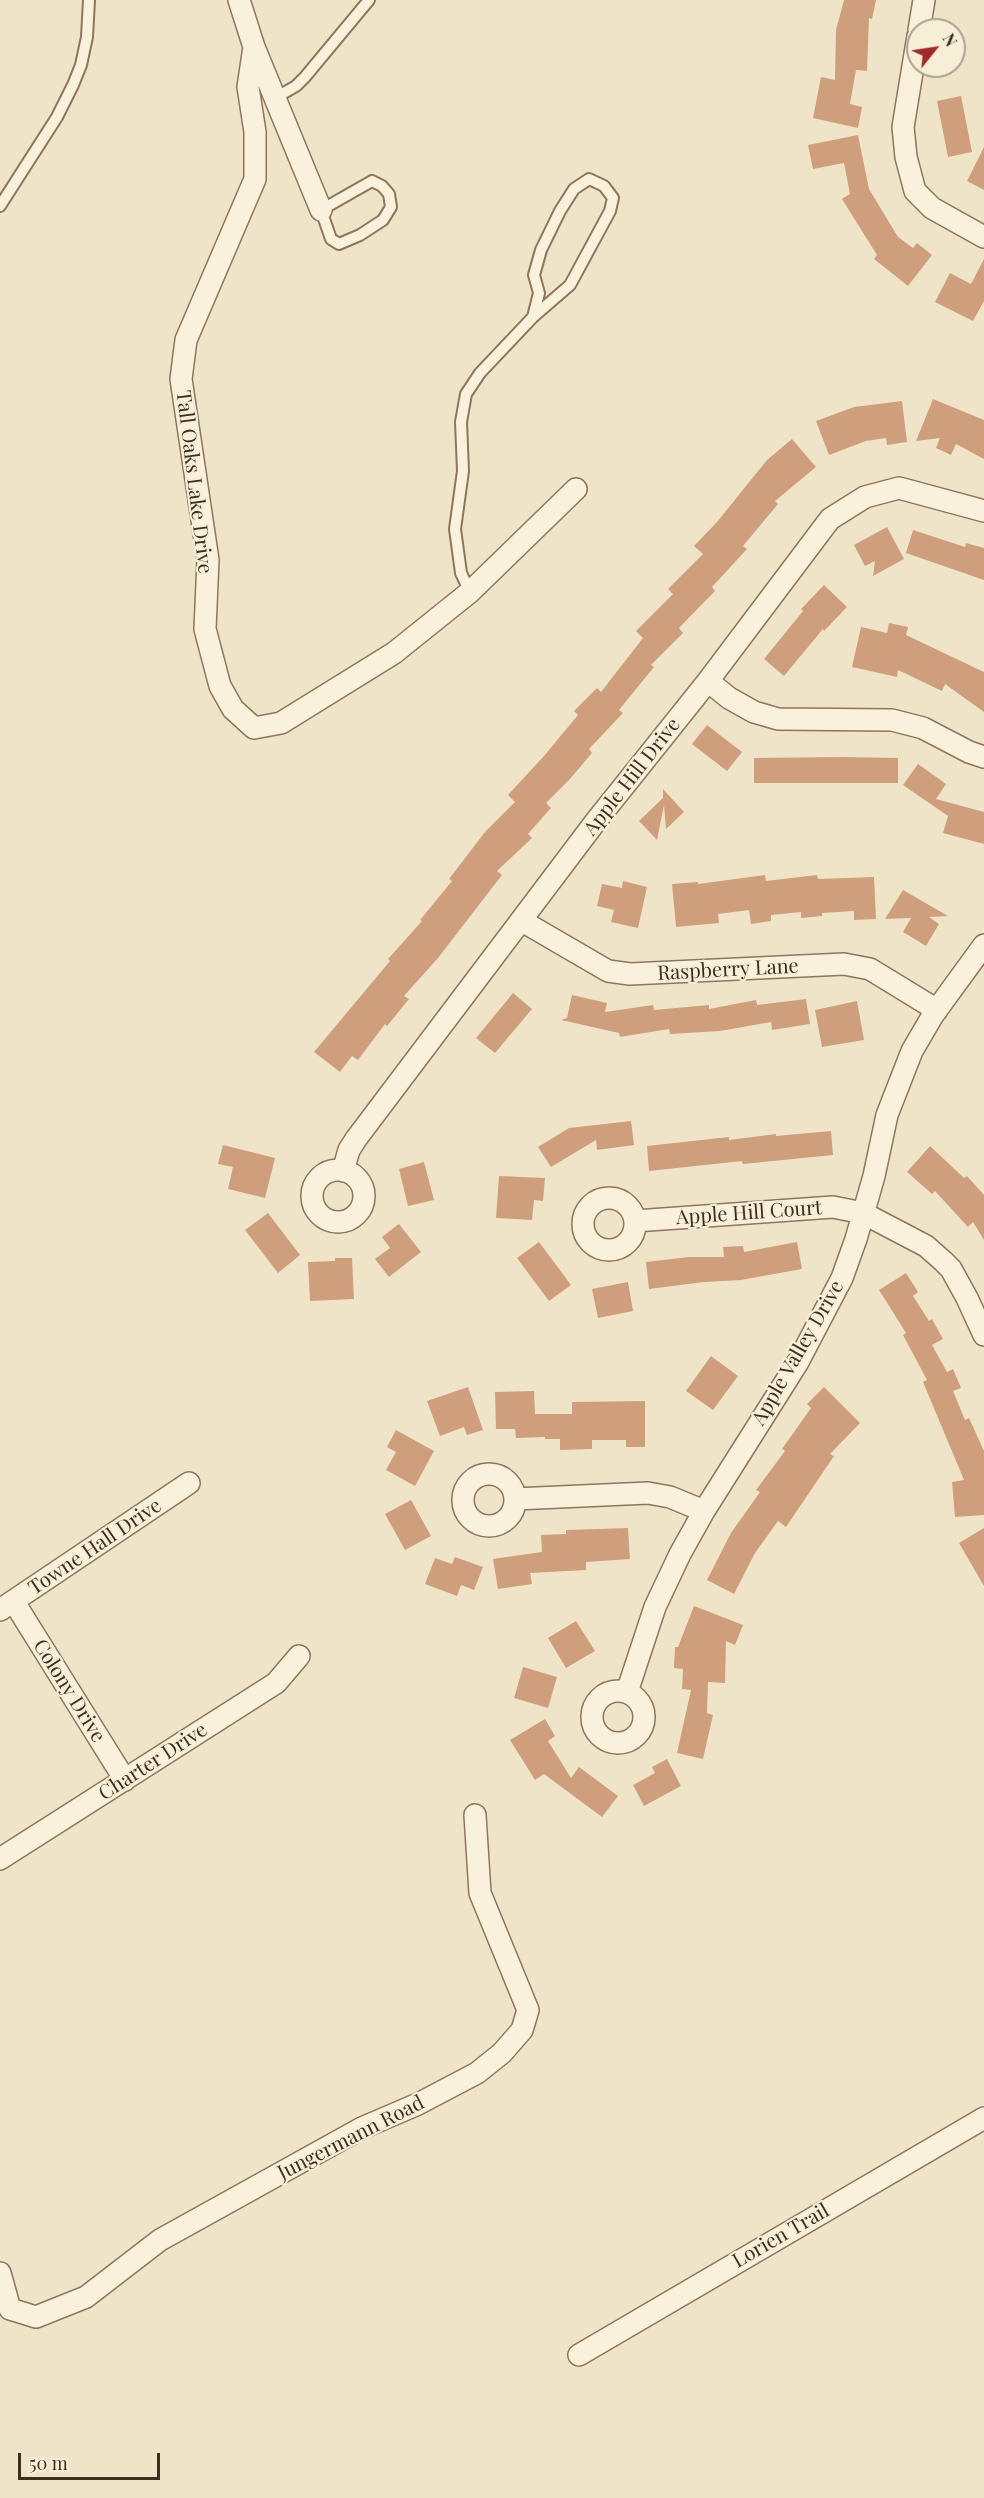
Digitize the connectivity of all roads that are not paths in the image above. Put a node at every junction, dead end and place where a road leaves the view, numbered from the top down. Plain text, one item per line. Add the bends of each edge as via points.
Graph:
1 (89, 0) edge
2 (239, 0) edge
3 (369, 0) edge
4 (924, 0) edge
5 (921, 18) edge
6 (254, 47) junction
7 (911, 78) edge
8 (275, 98) junction
9 (0, 206) edge
10 (321, 210) junction
11 (984, 237) edge
12 (533, 317) junction
13 (576, 489) dead end
14 (984, 511) edge
15 (471, 592) junction
16 (708, 681) junction
17 (984, 757) edge
18 (522, 921) junction
19 (984, 945) edge
20 (937, 1010) junction
21 (343, 1171) dead end
22 (863, 1213) junction
23 (635, 1221) dead end
24 (984, 1335) edge
25 (189, 1483) dead end
26 (515, 1499) dead end
27 (704, 1510) junction
28 (7, 1606) edge
29 (299, 1656) dead end
30 (627, 1692) dead end
31 (125, 1780) junction
32 (475, 1815) dead end
33 (0, 1859) edge
34 (984, 2118) edge
35 (0, 2272) edge
36 (579, 2355) dead end

1 - 9 lane via 87,36 73,85
2 - 6 street, Tall Oaks Lake Drive
3 - 8 lane via 305,77
4 - 5 street
6 - 8 street, Tall Oaks Lake Drive
6 - 15 street, Tall Oaks Lake Drive via 248,87 255,132 255,179 186,340 181,379 208,560 205,629 220,686 233,709 254,728 281,723 394,653
7 - 11 street via 903,127 915,191 932,208
8 - 10 street, Tall Oaks Lake Drive
10 - 10 lane via 372,181 382,186 392,207 382,220 339,244 331,239
12 - 12 lane via 539,293 534,275 541,250 573,189 589,178 604,186 613,198 610,211 570,285
12 - 15 lane via 480,373 466,394 461,422 463,471 455,529 460,573
13 - 15 street, Tall Oaks Lake Drive
14 - 16 street, Apple Hill Drive via 899,488 865,497 830,519
16 - 17 street via 754,712 778,719 892,720 923,728
16 - 18 street, Apple Hill Drive
18 - 20 street, Raspberry Lane via 608,971 630,974 844,964 870,969
18 - 21 street, Apple Hill Drive via 356,1139
19 - 20 street, Apple Valley Drive
20 - 22 street, Apple Valley Drive via 912,1051 894,1093
22 - 23 street, Apple Hill Court via 833,1207
22 - 24 street, Apple Hill Court via 926,1246 951,1269
22 - 27 street, Apple Valley Drive via 847,1265 817,1328
25 - 28 street, Towne Hall Drive
26 - 27 street via 648,1493
27 - 30 street, Apple Valley Drive via 656,1607
28 - 31 street, Colony Drive
29 - 31 street, Charter Drive via 276,1683
31 - 33 street, Charter Drive
32 - 35 street, Jungermann Road via 480,1893 528,2010 522,2030 502,2053 477,2073 362,2128 160,2240 87,2296 36,2317 10,2309
34 - 36 street, Lorien Trail

